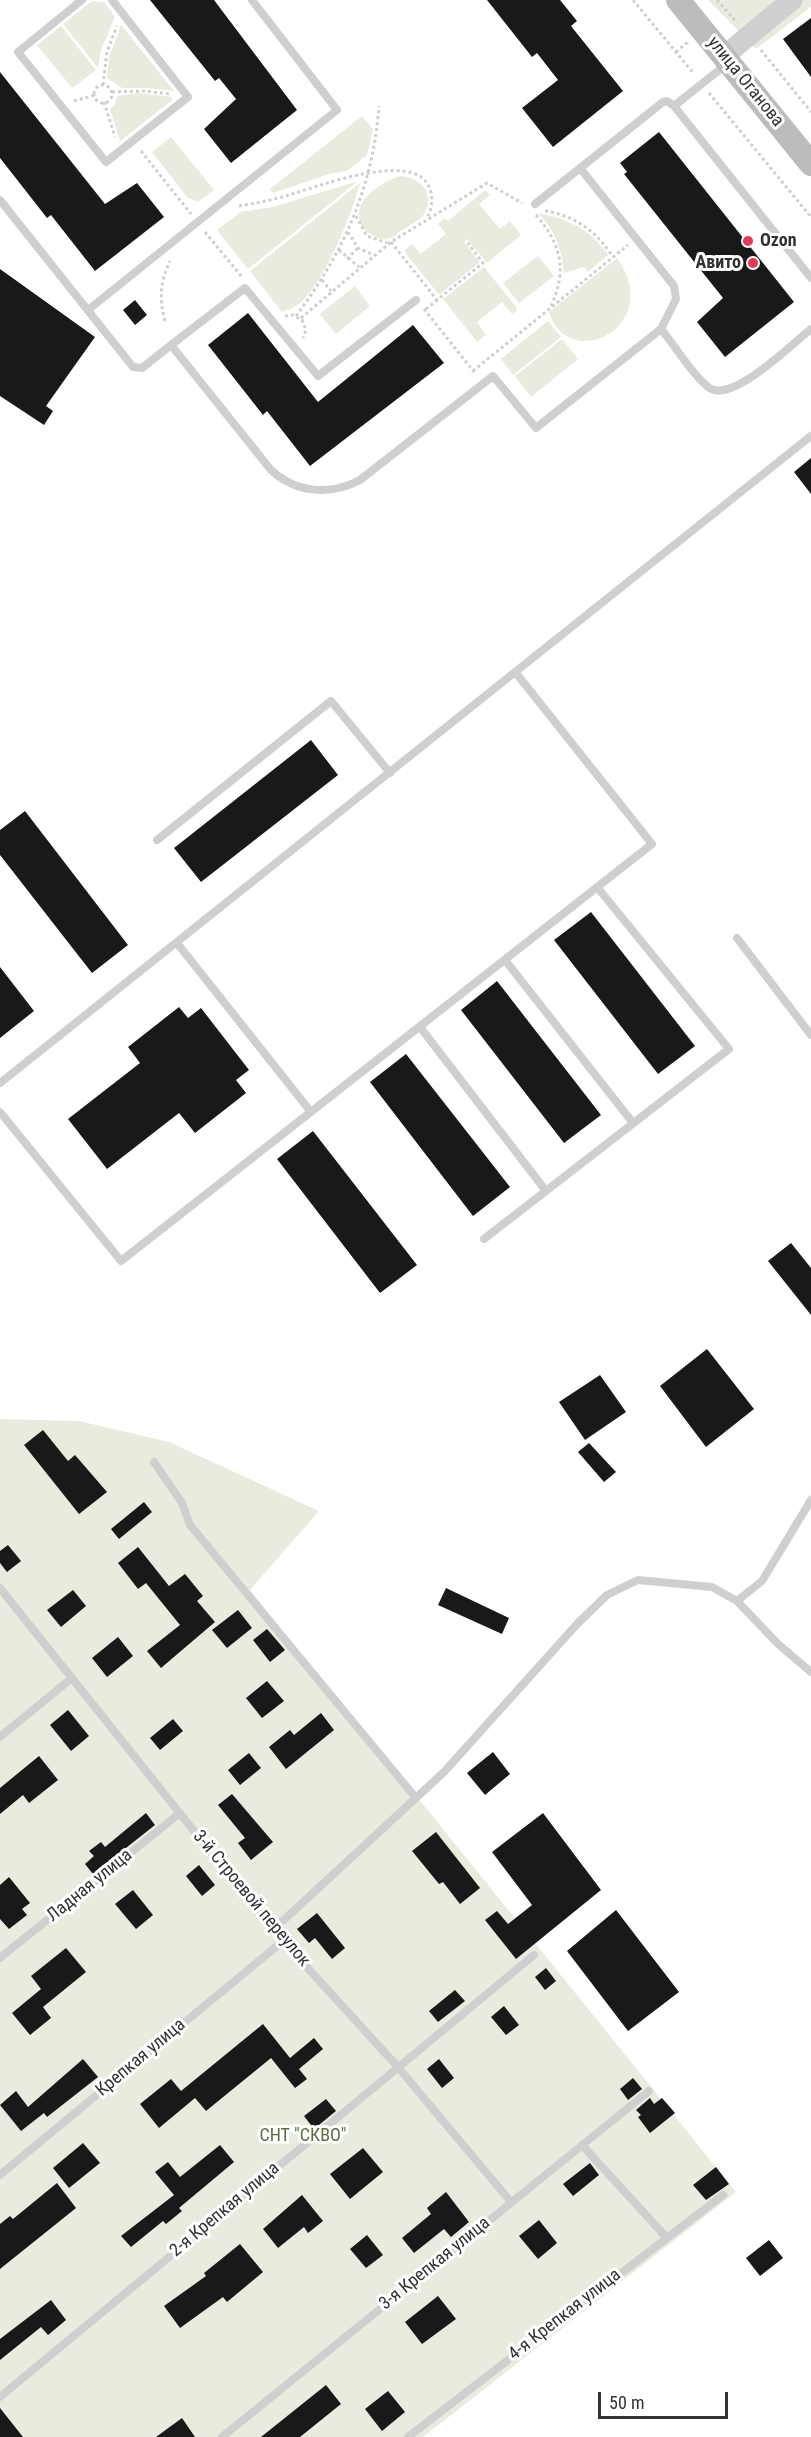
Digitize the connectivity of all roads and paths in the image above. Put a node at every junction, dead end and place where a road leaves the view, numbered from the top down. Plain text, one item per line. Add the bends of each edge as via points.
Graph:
1 (82, 0) edge
2 (112, 0) edge
3 (252, 0) edge
4 (633, 0) edge
5 (678, 0) edge
6 (717, 0) edge
7 (792, 0) edge
8 (119, 23) dead end
9 (748, 34) junction
10 (726, 60) junction
11 (702, 84) junction
12 (103, 85) junction
13 (112, 92) junction
14 (95, 95) junction
15 (173, 101) dead end
16 (104, 102) junction
17 (379, 106) dead end
18 (674, 106) junction
19 (61, 107) junction
20 (811, 112) edge
21 (121, 151) junction
22 (141, 151) dead end
23 (811, 164) edge
24 (580, 168) junction
25 (370, 173) junction
26 (0, 200) edge
27 (237, 206) dead end
28 (532, 206) joint
29 (356, 214) junction
30 (192, 215) dead end
31 (428, 217) junction
32 (811, 217) edge
33 (205, 232) dead end
34 (348, 232) junction
35 (636, 238) junction
36 (390, 243) junction
37 (468, 243) dead end
38 (358, 248) junction
39 (339, 250) junction
40 (374, 255) junction
41 (613, 257) junction
42 (171, 259) dead end
43 (347, 259) junction
44 (359, 267) junction
45 (811, 278) edge
46 (322, 280) junction
47 (245, 288) junction
48 (331, 291) junction
49 (416, 300) joint
50 (437, 300) junction
51 (550, 306) junction
52 (88, 310) junction
53 (425, 310) junction
54 (296, 316) dead end
55 (301, 318) dead end
56 (165, 321) dead end
57 (661, 329) junction
58 (811, 330) edge
59 (171, 345) junction
60 (473, 371) junction
61 (482, 383) junction
62 (811, 436) edge
63 (516, 673) junction
64 (390, 773) junction
65 (157, 840) dead end
66 (597, 887) junction
67 (737, 938) dead end
68 (177, 943) junction
69 (505, 960) junction
70 (420, 1027) junction
71 (811, 1035) edge
72 (0, 1083) edge
73 (0, 1112) edge
74 (311, 1112) junction
75 (633, 1123) junction
76 (546, 1191) junction
77 (484, 1239) dead end
78 (154, 1462) dead end
79 (811, 1500) edge
80 (0, 1588) edge
81 (737, 1601) junction
82 (811, 1672) edge
83 (72, 1678) junction
84 (0, 1737) edge
85 (416, 1798) junction
86 (180, 1813) junction
87 (273, 1930) junction
88 (283, 1941) junction
89 (534, 1955) dead end
90 (0, 1958) edge
91 (397, 2067) junction
92 (649, 2091) dead end
93 (582, 2145) junction
94 (0, 2175) edge
95 (723, 2195) dead end
96 (511, 2202) junction
97 (666, 2237) junction
98 (0, 2397) edge
99 (222, 2437) edge
100 (408, 2437) edge

1 - 19 lane via 18,52
2 - 21 lane via 188,97
3 - 52 lane via 337,110
4 - 11 path
5 - 10 main road, улица Оганова
6 - 9 path
7 - 9 street
8 - 12 path via 107,52
9 - 10 street
9 - 20 path
10 - 11 lane
10 - 23 main road, улица Оганова
11 - 18 lane
11 - 32 path
12 - 13 path
12 - 14 path
13 - 15 path via 163,92 174,95
13 - 16 path via 110,100
14 - 16 path
14 - 19 path
16 - 21 path
17 - 25 path
18 - 24 lane via 663,102
18 - 45 lane
19 - 21 lane via 103,160 109,161
22 - 30 path
24 - 28 lane
24 - 35 lane
25 - 27 path
25 - 29 path
25 - 31 path via 410,171 421,176 432,196
26 - 52 lane
28 - 31 path via 487,183
29 - 34 path
29 - 36 path via 367,236
31 - 36 path
33 - 47 path via 244,280
34 - 38 path
34 - 39 path
35 - 41 path
35 - 57 lane via 677,292
36 - 40 path
36 - 50 path
37 - 50 path via 483,263
38 - 40 path
38 - 43 path
39 - 43 path
39 - 46 path
40 - 44 path
41 - 51 path
41 - 51 path via 591,230 576,220 560,213 532,210 550,234 560,263 561,277
42 - 56 path via 160,290
43 - 44 path
44 - 48 path
46 - 48 path
46 - 54 path
47 - 49 lane via 318,376
47 - 59 lane
48 - 55 path
49 - 53 path
50 - 53 path
51 - 60 path
52 - 59 lane via 137,369
53 - 60 path
57 - 58 lane via 708,387 719,391 740,386
57 - 61 lane via 536,429 496,378
59 - 61 lane via 271,470 295,487 309,490 337,489 360,480
60 - 61 path
62 - 63 lane
63 - 64 lane
63 - 66 lane via 652,844
64 - 65 lane via 331,701
64 - 68 lane
66 - 69 lane
66 - 75 lane via 729,1049
67 - 71 lane
68 - 72 lane
68 - 74 lane
69 - 70 lane
69 - 75 lane
70 - 74 lane
70 - 76 lane
73 - 74 lane via 121,1261
75 - 76 lane
76 - 77 lane
78 - 85 lane via 182,1503 190,1525
79 - 81 lane via 762,1581
80 - 83 lane, 3-й Строевой переулок
81 - 82 lane
81 - 85 lane via 712,1587 638,1580 607,1595
83 - 84 lane
83 - 86 lane, 3-й Строевой переулок
85 - 87 lane
86 - 87 lane, 3-й Строевой переулок
86 - 90 lane, Ладная улица
87 - 88 lane, 3-й Строевой переулок
88 - 91 lane, 3-й Строевой переулок
88 - 94 lane, Крепкая улица
89 - 91 lane, 2-я Крепкая улица
91 - 96 lane, 3-й Строевой переулок
91 - 98 lane, 2-я Крепкая улица
92 - 93 lane, 3-я Крепкая улица
93 - 96 lane, 3-я Крепкая улица
93 - 97 lane
95 - 97 lane, 4-я Крепкая улица
96 - 99 lane, 3-я Крепкая улица
97 - 100 lane, 4-я Крепкая улица

